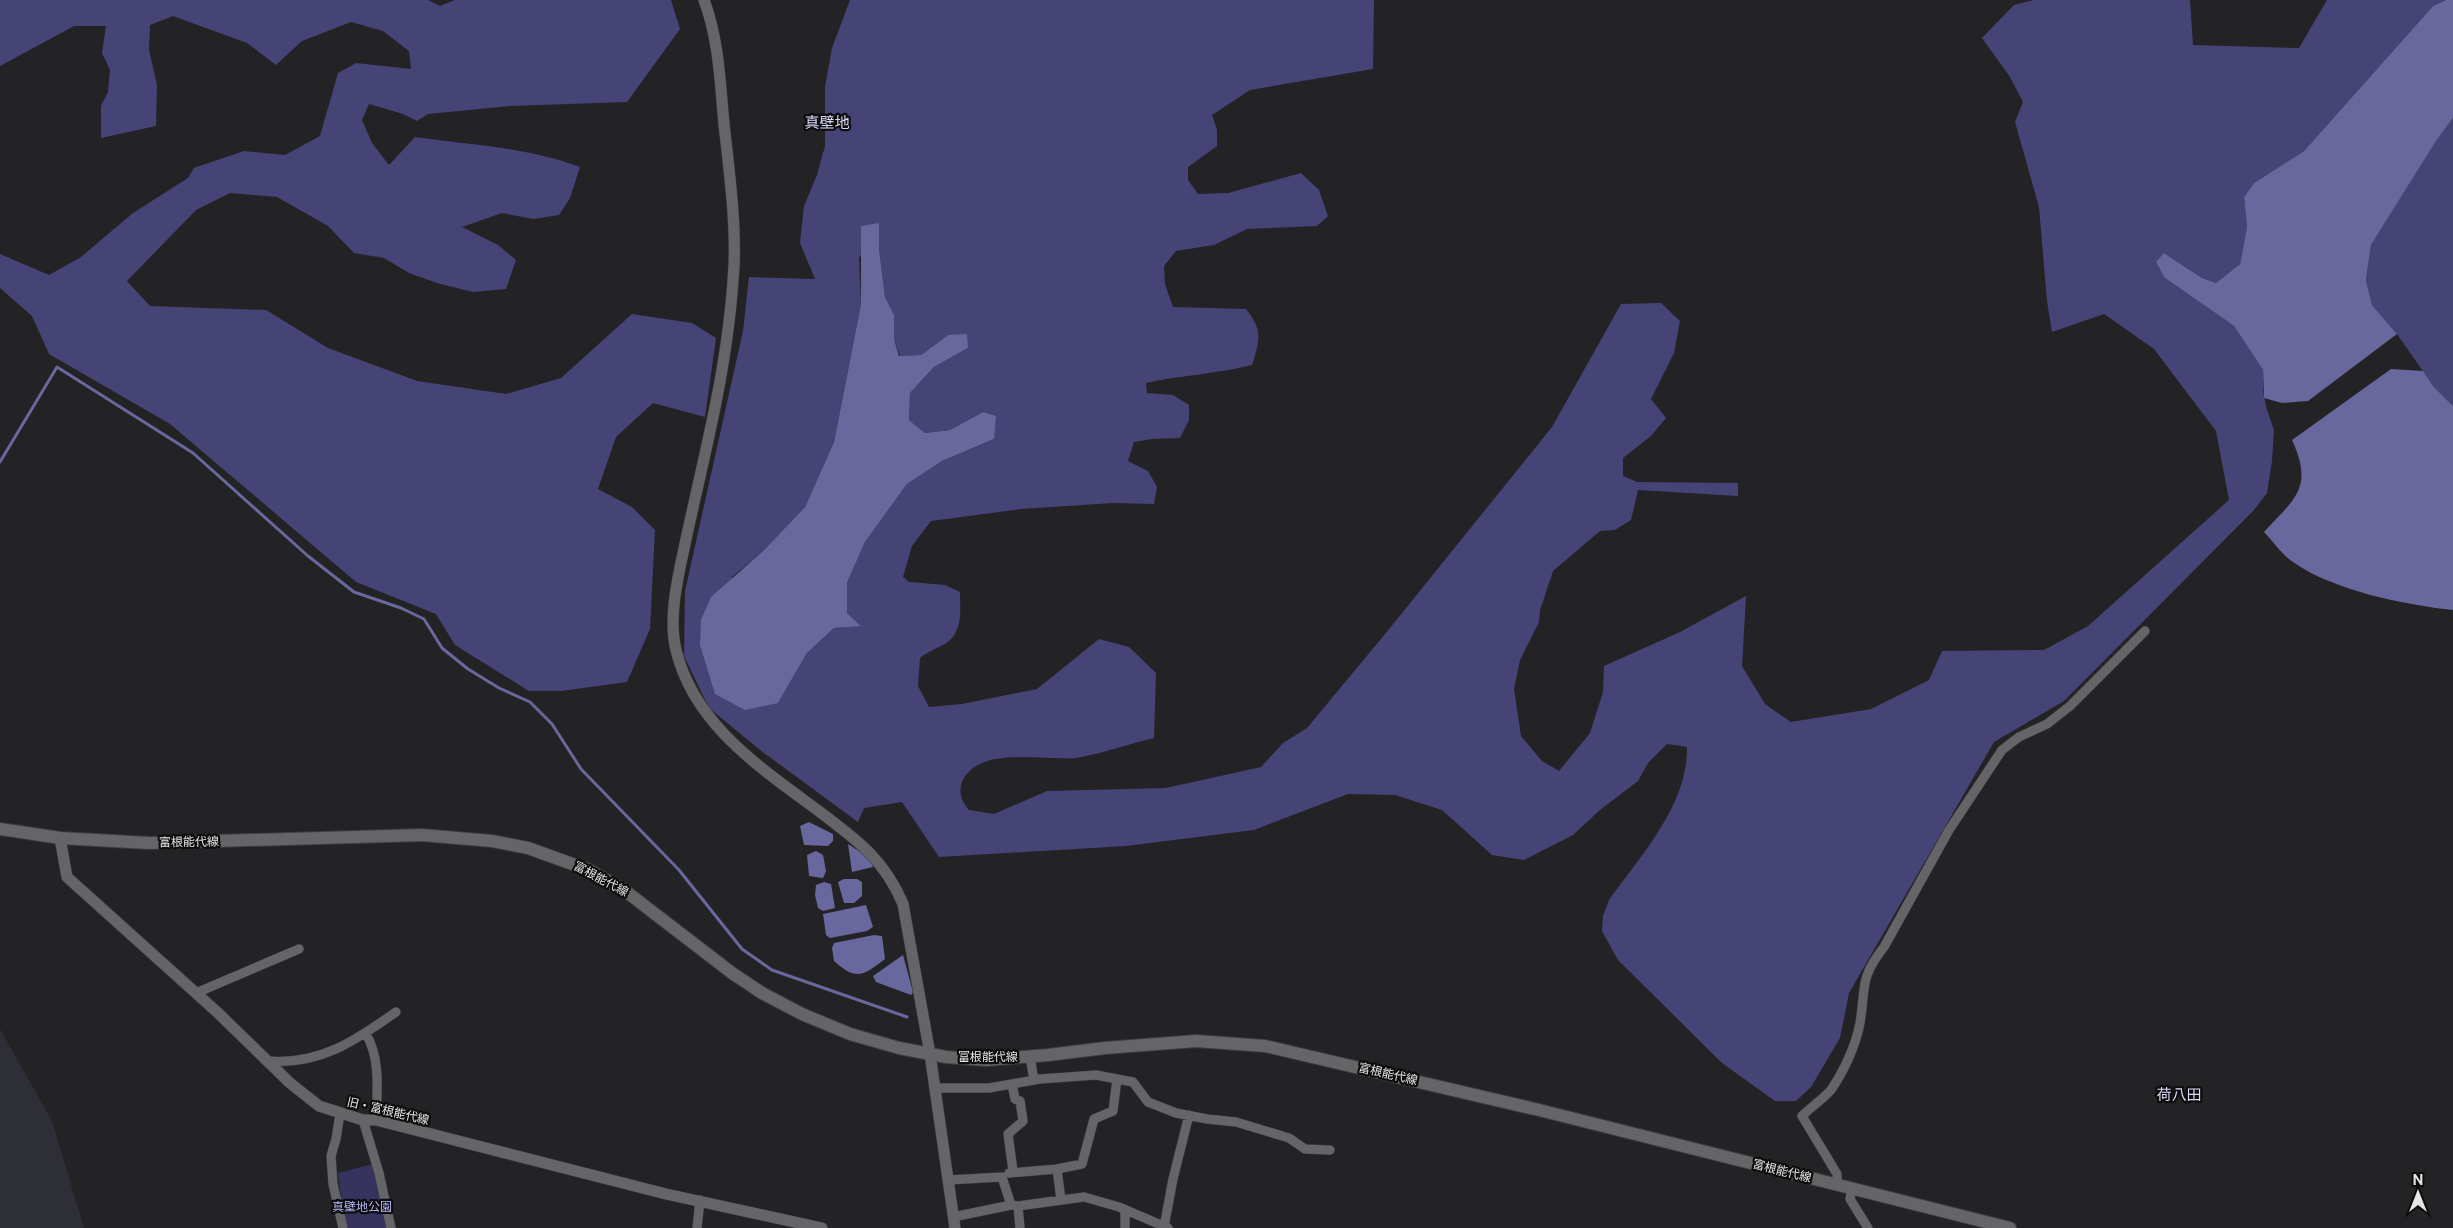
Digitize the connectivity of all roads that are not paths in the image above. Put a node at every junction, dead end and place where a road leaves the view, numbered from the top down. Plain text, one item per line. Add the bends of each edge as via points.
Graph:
1 (704, 0) edge
2 (2145, 632) dead end
3 (0, 829) edge
4 (60, 838) junction
5 (300, 950) dead end
6 (196, 993) junction
7 (396, 1012) dead end
8 (366, 1034) junction
9 (930, 1054) junction
10 (1030, 1057) junction
11 (268, 1061) junction
12 (1117, 1079) junction
13 (1034, 1080) junction
14 (1012, 1084) junction
15 (934, 1088) junction
16 (340, 1114) junction
17 (1189, 1115) junction
18 (363, 1120) junction
19 (376, 1120) junction
20 (1330, 1150) dead end
21 (1057, 1169) junction
22 (1013, 1171) junction
23 (1002, 1177) junction
24 (948, 1180) junction
25 (1837, 1184) junction
26 (1852, 1188) junction
27 (700, 1200) junction
28 (1061, 1200) junction
29 (1014, 1206) junction
30 (1125, 1210) junction
31 (954, 1222) edge
32 (1166, 1227) edge
33 (343, 1228) edge
34 (391, 1228) edge
35 (697, 1228) edge
36 (822, 1228) edge
37 (1020, 1228) edge
38 (1125, 1228) edge
39 (1868, 1228) edge
40 (2010, 1228) edge

1 - 9 street via 711,19 719,65 729,162 734,263 723,360 678,578 675,647 687,685 726,738 866,847 894,883 903,904
2 - 25 street via 2070,706 2047,724 2019,736 2002,750 1949,830 1884,947 1871,964 1864,982 1860,1024 1846,1064 1830,1091 1802,1116 1837,1174
3 - 4 main road, 富根能代線
4 - 6 street, 旧・富根能代線 via 67,877
4 - 9 main road, 富根能代線 via 149,842 422,836 492,841 528,848 589,870 624,890 762,993 802,1014 850,1034
5 - 6 street
6 - 11 street, 旧・富根能代線
7 - 8 street
8 - 11 street via 312,1059
8 - 19 street via 372,1044 376,1068
9 - 10 main road, 富根能代線 via 986,1060
9 - 15 street
10 - 13 street
10 - 25 main road, 富根能代線 via 1196,1041 1265,1046 1530,1107
11 - 16 street, 旧・富根能代線 via 308,1098
12 - 13 street via 1096,1075
12 - 17 street via 1133,1082 1148,1102
12 - 21 street via 1113,1111 1094,1119 1082,1164
13 - 14 street
14 - 15 street via 989,1088
14 - 22 street via 1015,1099 1020,1101 1023,1120 1008,1134
15 - 24 street
16 - 18 street, 旧・富根能代線
16 - 33 street via 331,1156 333,1184
17 - 20 street via 1236,1122 1289,1138 1306,1149
17 - 32 street via 1173,1179
18 - 19 street, 旧・富根能代線
18 - 34 street
19 - 27 street, 旧・富根能代線
21 - 22 street
21 - 28 street
22 - 23 street
23 - 24 street
23 - 29 street
24 - 31 street
25 - 26 main road, 富根能代線
26 - 39 street via 1850,1199
26 - 40 main road, 富根能代線
27 - 35 street
27 - 36 street, 旧・富根能代線
28 - 29 street
28 - 30 street via 1084,1197
29 - 31 street
29 - 37 street
30 - 32 street
30 - 38 street

